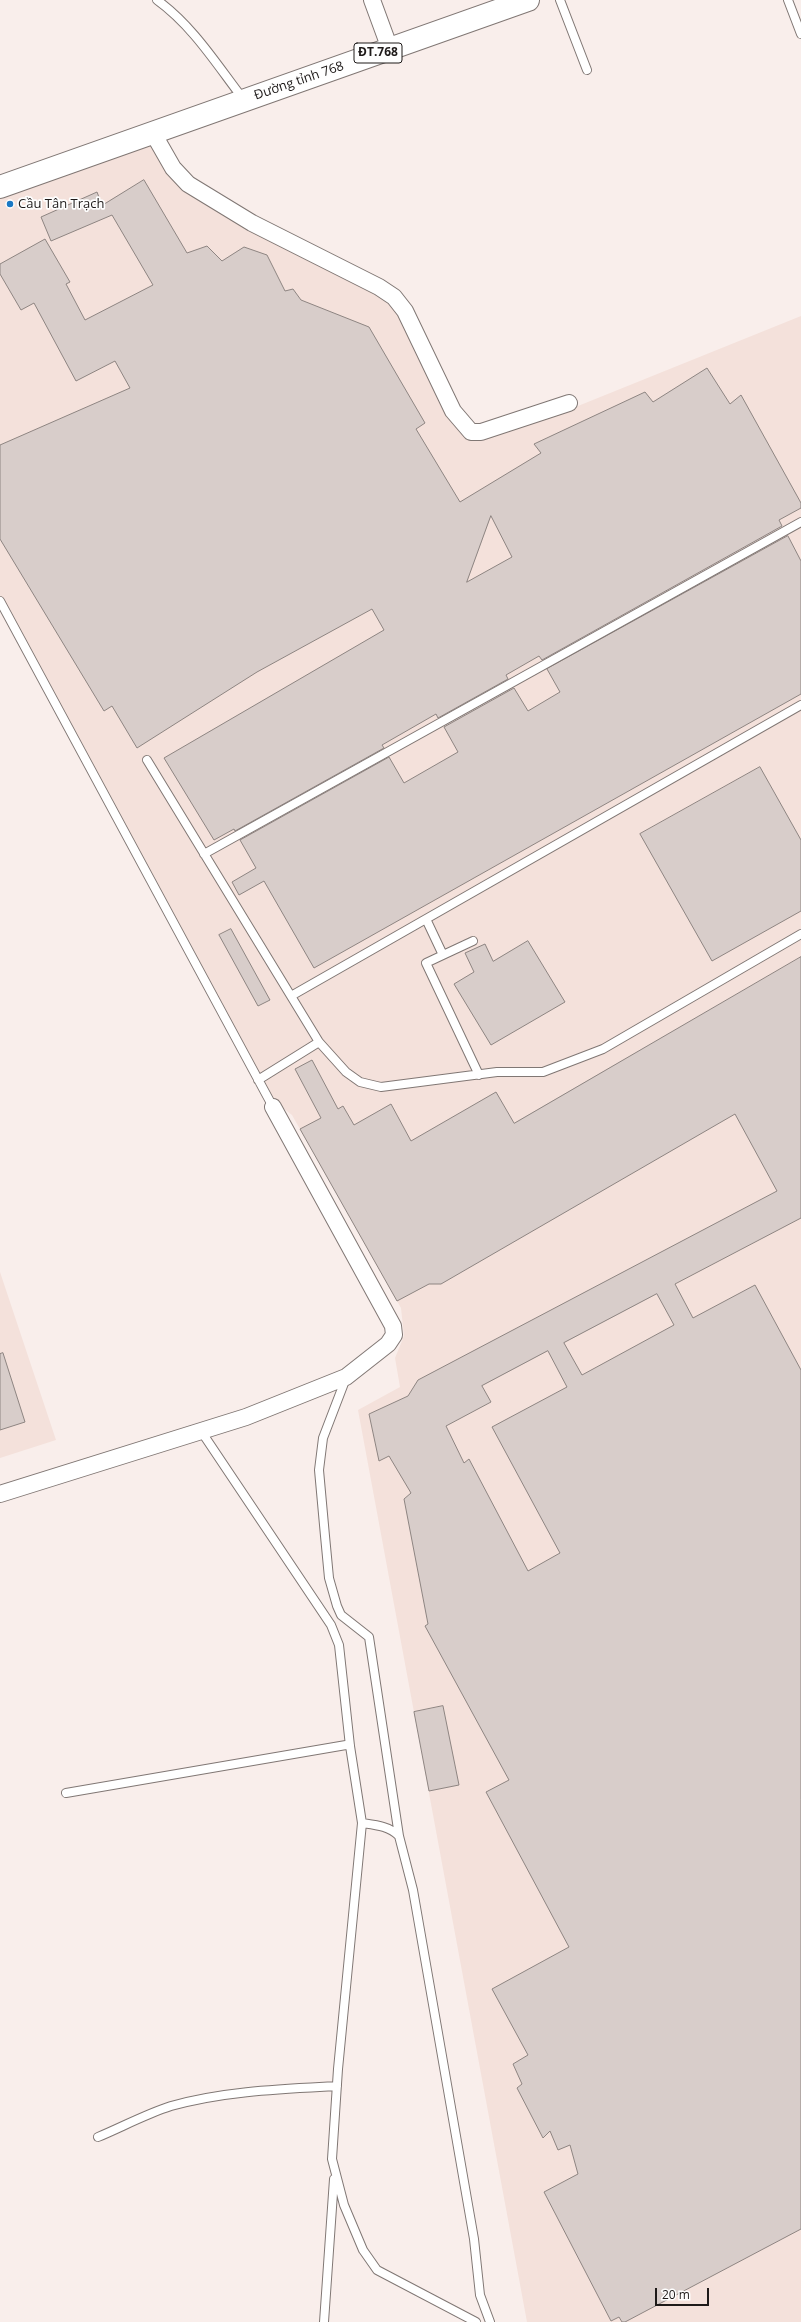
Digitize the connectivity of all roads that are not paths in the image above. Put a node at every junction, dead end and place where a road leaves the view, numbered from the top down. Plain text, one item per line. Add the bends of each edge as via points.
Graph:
1 (157, 0) edge
2 (372, 0) edge
3 (560, 0) edge
4 (788, 0) edge
5 (516, 2) edge
6 (801, 34) edge
7 (390, 49) junction
8 (587, 70) dead end
9 (236, 104) junction
10 (153, 133) junction
11 (0, 187) edge
12 (569, 403) dead end
13 (801, 522) edge
14 (0, 601) edge
15 (801, 705) edge
16 (147, 760) dead end
17 (204, 854) junction
18 (426, 919) junction
19 (801, 934) edge
20 (473, 941) dead end
21 (443, 955) junction
22 (291, 996) junction
23 (319, 1042) junction
24 (479, 1076) junction
25 (258, 1080) junction
26 (273, 1107) joint
27 (346, 1377) junction
28 (201, 1432) junction
29 (0, 1494) edge
30 (350, 1746) junction
31 (66, 1793) dead end
32 (362, 1823) junction
33 (399, 1836) junction
34 (337, 2086) junction
35 (98, 2137) dead end
36 (334, 2172) junction
37 (324, 2322) edge
38 (476, 2322) edge
39 (490, 2322) edge

1 - 9 lane via 188,27
2 - 7 street
3 - 8 lane
4 - 6 lane
5 - 7 main road, Đường tỉnh 768 / ĐT.768
7 - 9 main road, Đường tỉnh 768 / ĐT.768
9 - 10 main road, ĐT.768
10 - 11 main road, ĐT.768
10 - 12 street via 172,168 188,184 252,223 394,297 405,311 453,411 471,432 480,432
13 - 17 lane
14 - 25 lane
15 - 18 lane
16 - 17 lane
17 - 22 lane
18 - 21 lane
18 - 22 lane
19 - 24 lane via 603,1049 543,1072 497,1072
20 - 21 lane
21 - 24 lane via 426,963
22 - 23 lane
23 - 24 lane via 346,1072 360,1082 381,1087
23 - 25 lane
25 - 26 lane
26 - 27 street via 393,1326 394,1335 388,1344
27 - 28 street
27 - 33 lane via 323,1438 319,1470 329,1578 341,1615 369,1637
28 - 29 street
28 - 30 lane via 336,1635
30 - 31 lane
30 - 32 lane
32 - 33 lane via 386,1828
32 - 34 lane
33 - 39 lane via 414,1898 474,2239 480,2295
34 - 35 lane via 280,2089 202,2099 170,2106
34 - 36 lane via 332,2159
36 - 37 lane
36 - 38 lane via 344,2205 363,2250 377,2270

